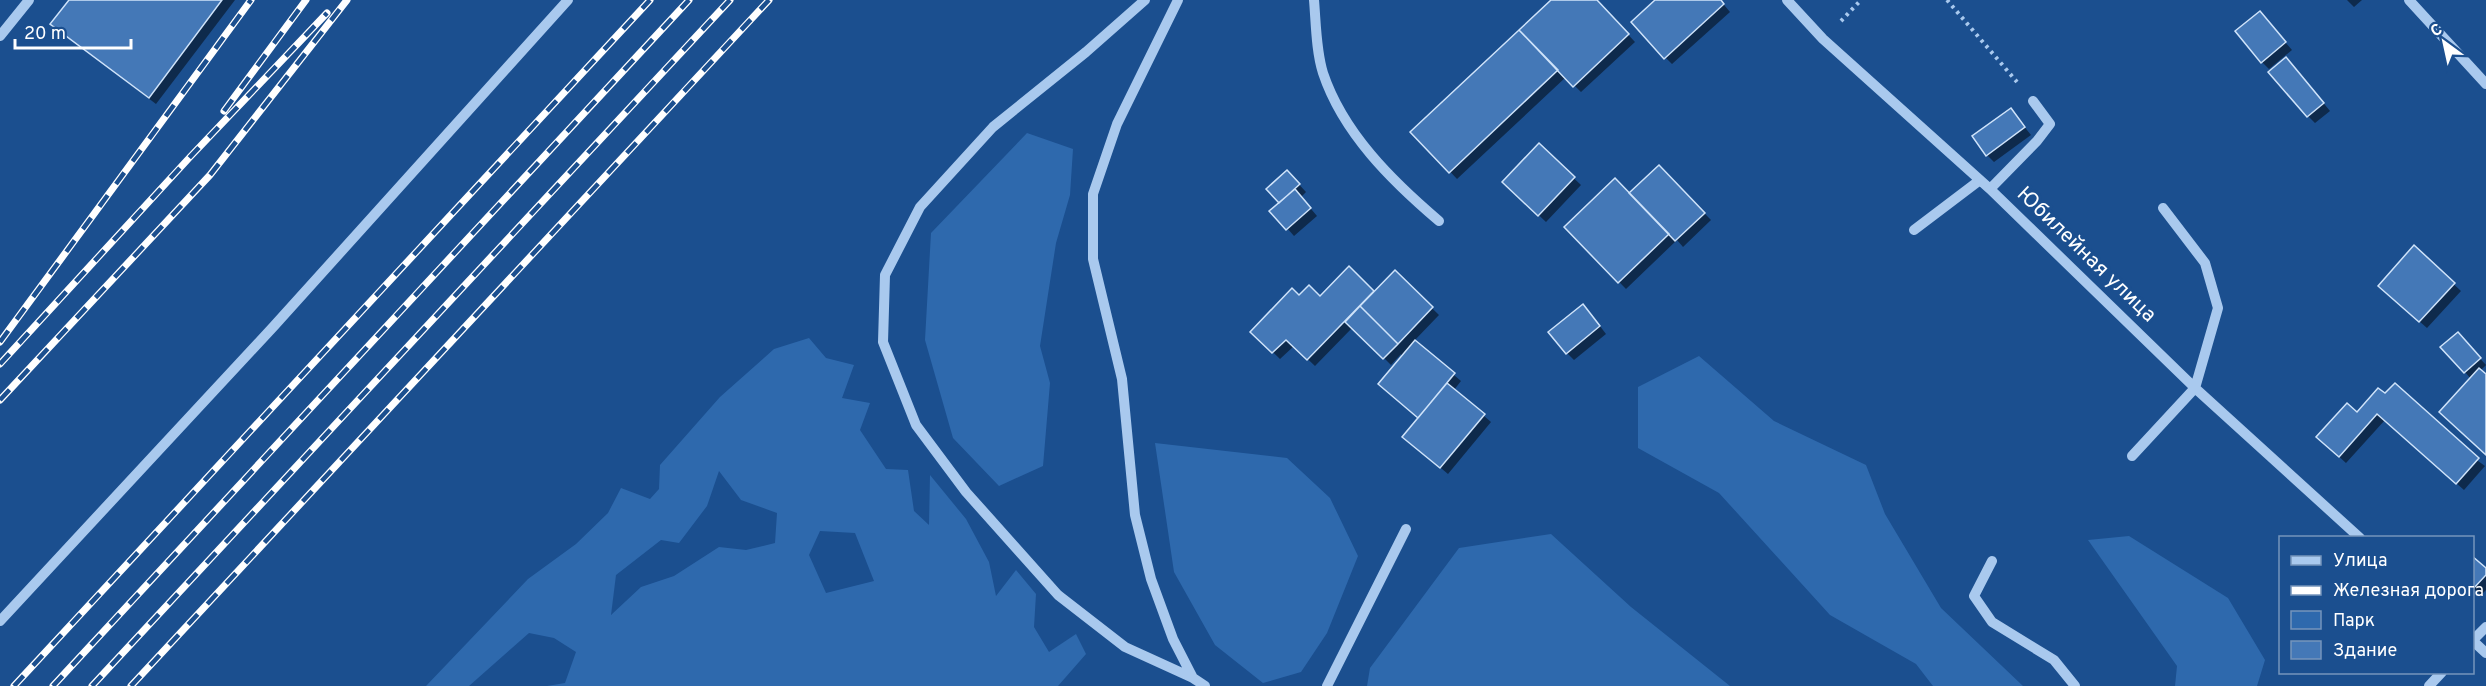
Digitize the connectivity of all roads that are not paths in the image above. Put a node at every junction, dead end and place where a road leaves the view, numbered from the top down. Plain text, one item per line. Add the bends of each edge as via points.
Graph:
1 (30, 0) edge
2 (568, 0) edge
3 (1145, 0) edge
4 (1178, 0) edge
5 (1314, 0) edge
6 (1787, 0) edge
7 (2409, 0) edge
8 (0, 36) edge
9 (2486, 84) edge
10 (2033, 101) road end
11 (1980, 180) junction
12 (1990, 189) junction
13 (2163, 208) dead end
14 (1439, 221) dead end
15 (1914, 230) dead end
16 (2195, 388) junction
17 (2132, 456) dead end
18 (1406, 529) dead end
19 (2359, 536) edge
20 (1992, 561) dead end
21 (0, 621) edge
22 (2486, 627) edge
23 (2474, 639) edge
24 (2474, 641) edge
25 (2486, 653) edge
26 (2440, 674) edge
27 (1193, 678) junction
28 (1205, 686) edge
29 (1327, 686) edge
30 (2075, 686) edge
31 (2429, 686) edge

1 - 8 street
2 - 21 street via 274,326
3 - 27 street via 993,127 920,207 885,275 883,342 916,424 966,492 1058,595 1125,647
4 - 27 street via 1117,124 1093,194 1093,259 1122,379 1135,515 1151,579 1173,639
5 - 14 street via 1323,73 1347,124 1401,189
6 - 11 street, Юбилейная улица via 1823,39
7 - 9 street
10 - 12 street via 2050,124
11 - 12 street, Юбилейная улица
11 - 15 street
12 - 16 street, Юбилейная улица
13 - 16 street via 2205,262 2218,308
16 - 17 street
16 - 19 street, Юбилейная улица
18 - 29 street
20 - 30 street via 1974,596 1992,621 2054,660
22 - 23 street
24 - 25 street
26 - 31 street
27 - 28 street

